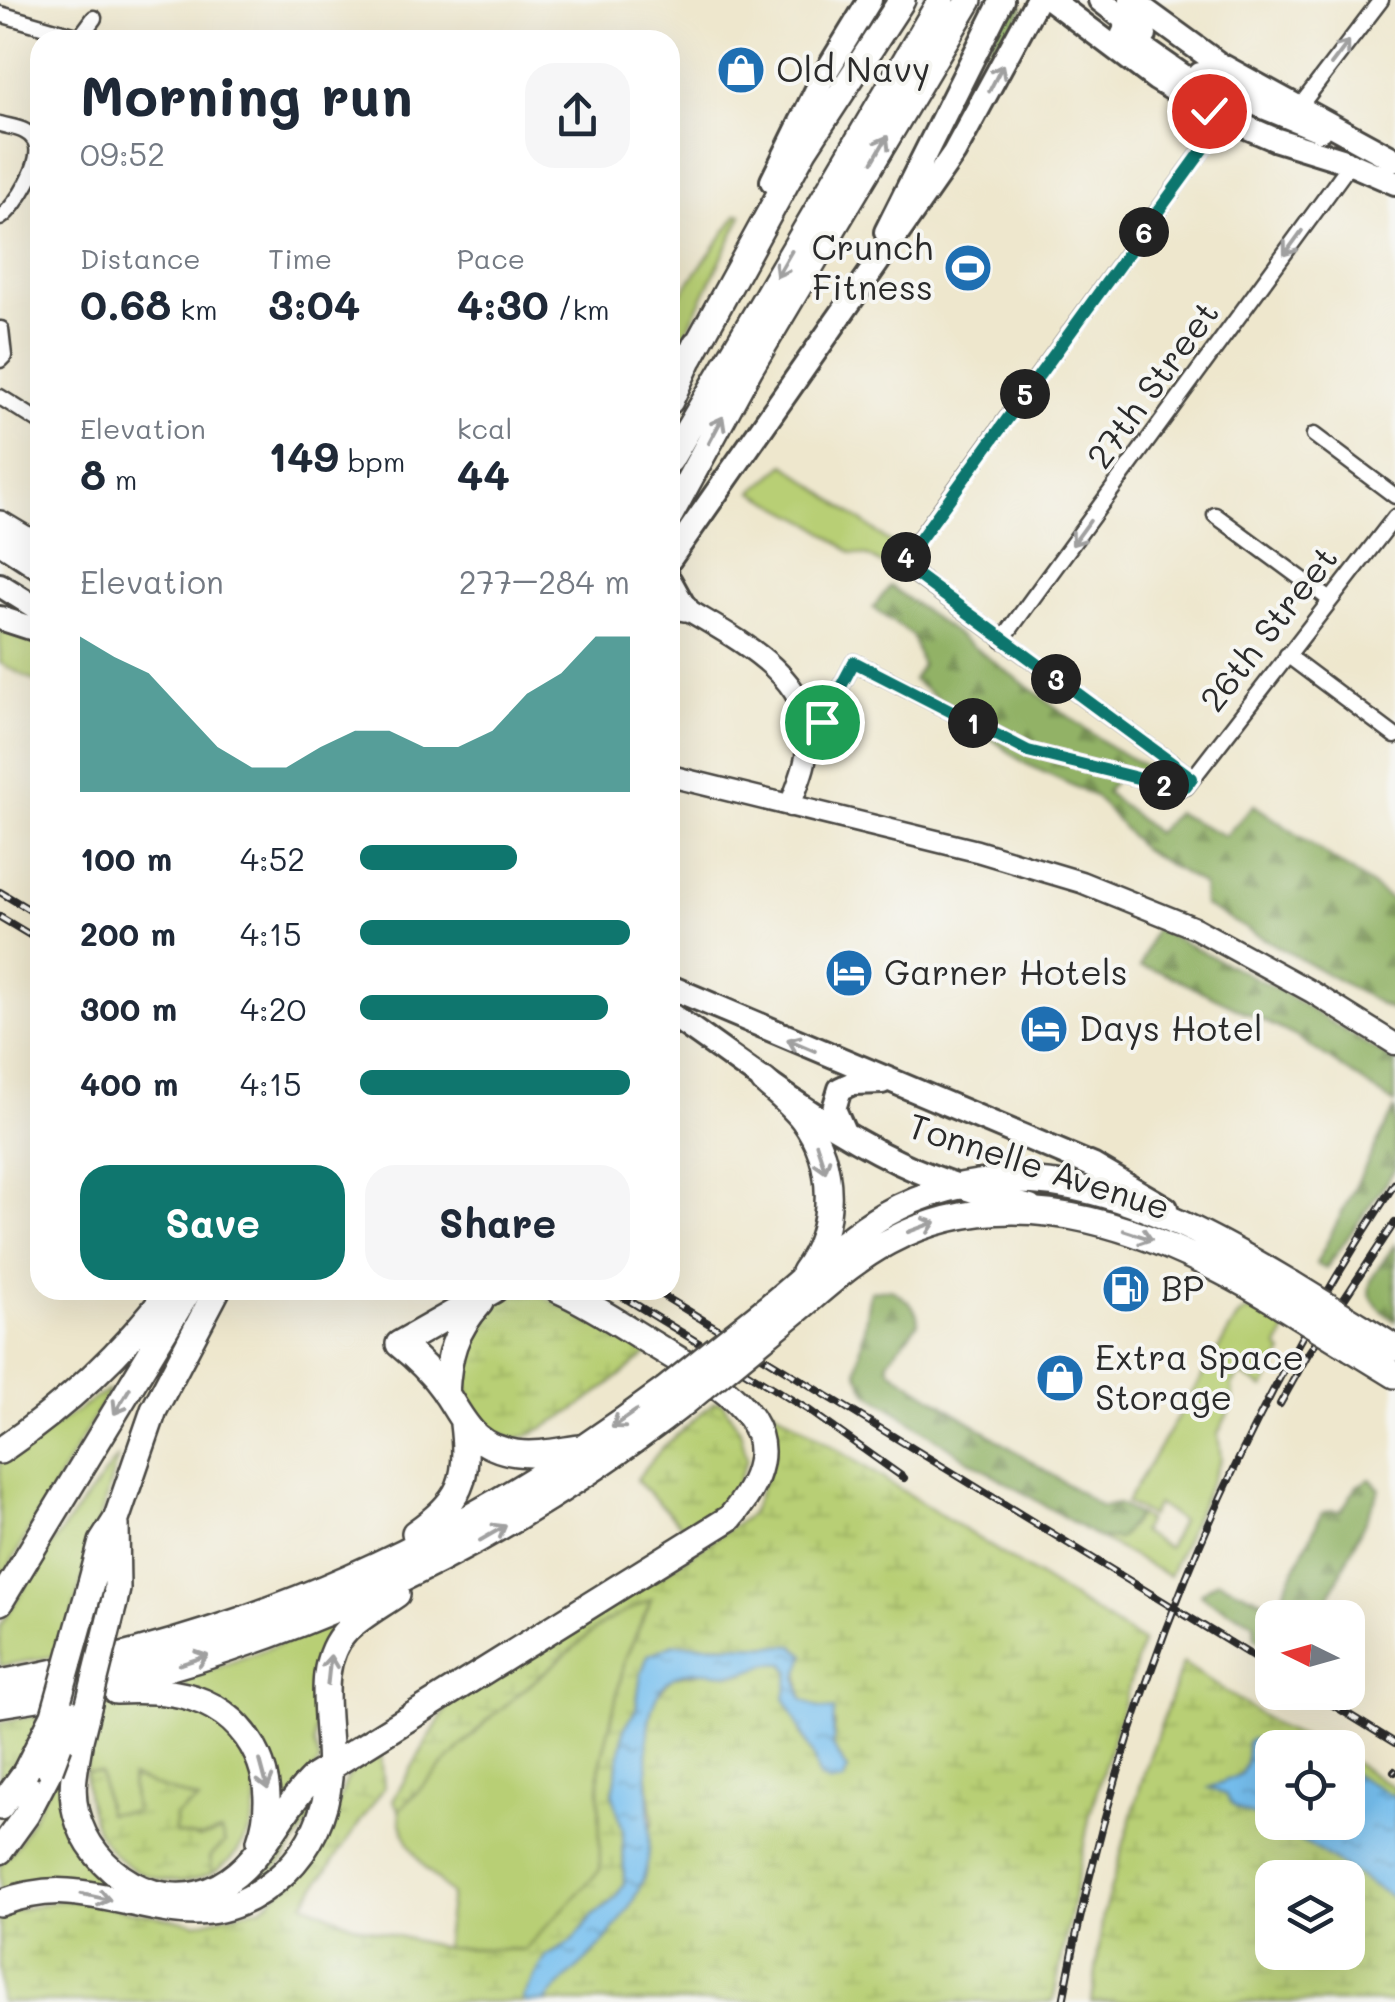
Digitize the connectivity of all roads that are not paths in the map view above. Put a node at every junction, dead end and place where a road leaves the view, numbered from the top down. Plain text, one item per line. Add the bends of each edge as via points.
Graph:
1 (870, 0) edge
2 (902, 0) edge
3 (941, 0) edge
4 (969, 0) edge
5 (1002, 0) edge
6 (1036, 0) edge
7 (1051, 0) edge
8 (1076, 0) edge
9 (1100, 0) edge
10 (1131, 0) edge
11 (1380, 0) edge
12 (0, 14) edge
13 (94, 18) dead end
14 (56, 30) edge
15 (85, 30) edge
16 (1300, 106) junction
17 (1225, 119) junction
18 (0, 124) edge
19 (30, 135) edge
20 (1351, 155) junction
21 (1395, 160) edge
22 (30, 174) edge
23 (772, 180) joint
24 (1395, 183) edge
25 (0, 218) edge
26 (846, 305) junction
27 (0, 329) edge
28 (690, 358) junction
29 (0, 360) edge
30 (680, 380) edge
31 (0, 398) edge
32 (30, 416) edge
33 (1314, 435) dead end
34 (680, 443) edge
35 (1395, 496) edge
36 (680, 497) edge
37 (1215, 516) dead end
38 (1395, 517) edge
39 (0, 524) edge
40 (0, 542) edge
41 (30, 542) edge
42 (680, 545) edge
43 (30, 562) edge
44 (0, 585) edge
45 (1329, 599) junction
46 (30, 604) edge
47 (680, 608) edge
48 (0, 618) edge
49 (30, 628) edge
50 (1002, 640) junction
51 (1287, 654) junction
52 (808, 735) junction
53 (1395, 736) edge
54 (680, 778) edge
55 (1192, 778) junction
56 (790, 806) junction
57 (680, 987) edge
58 (680, 992) edge
59 (696, 999) junction
60 (680, 1021) edge
61 (1395, 1044) edge
62 (764, 1081) junction
63 (891, 1082) junction
64 (844, 1132) junction
65 (958, 1186) junction
66 (1044, 1211) junction
67 (1216, 1239) junction
68 (1284, 1294) junction
69 (196, 1300) edge
70 (477, 1300) edge
71 (483, 1300) edge
72 (577, 1300) edge
73 (778, 1309) junction
74 (173, 1311) edge
75 (1357, 1338) junction
76 (452, 1347) junction
77 (405, 1348) junction
78 (1395, 1348) edge
79 (1395, 1375) edge
80 (446, 1394) junction
81 (674, 1397) junction
82 (463, 1424) junction
83 (584, 1448) junction
84 (0, 1450) edge
85 (456, 1554) junction
86 (351, 1578) junction
87 (104, 1592) junction
88 (0, 1602) edge
89 (0, 1684) edge
90 (66, 1694) junction
91 (0, 1704) edge
92 (330, 1767) junction
93 (37, 1771) junction
94 (0, 1808) edge
95 (0, 1850) edge
96 (253, 1856) junction
97 (0, 1903) edge

1 - 23 main road
2 - 28 highway via 812,136
3 -> 34 highway
36 -> 4 highway
5 - 26 main road
26 -> 6 main road via 954,153
7 - 17 main road via 1156,79
8 - 20 main road via 1198,88
9 - 20 main road via 1224,89
10 - 16 main road via 1219,64
16 -> 11 street
12 - 14 street
13 - 15 street
16 - 20 main road
17 - 20 main road via 1287,144
17 - 50 street via 902,564
18 - 19 street
20 - 21 main road
20 - 24 main road
20 -> 50 street, 27th Street
22 - 25 street
23 - 28 highway
26 - 42 main road
27 - 29 street
28 - 30 highway
31 - 32 street
33 - 35 street
37 - 45 street
38 - 45 street, 26th Street
39 - 41 highway
40 - 43 main road
44 - 46 main road
45 - 51 street, 26th Street
47 - 52 main road via 774,669 802,707
48 - 49 main road
50 - 55 street
51 - 53 street
51 - 55 street, 26th Street
52 - 55 street via 854,662 1028,751 1178,788
52 - 56 main road
54 - 56 main road
56 - 61 main road via 1081,882 1195,928
57 - 59 main road
58 - 59 main road, Tonnelle Avenue
63 -> 59 main road, Tonnelle Avenue
60 - 62 main road, Tonnelle Avenue
62 - 64 main road, Tonnelle Avenue
62 -> 73 highway via 810,1130 828,1189 820,1244
63 - 64 main road via 840,1088 834,1109
63 - 67 main road, Tonnelle Avenue via 1094,1166
64 - 65 main road, Tonnelle Avenue
65 - 66 main road, Tonnelle Avenue
65 - 67 highway via 1030,1182 1082,1188
65 - 73 highway via 882,1217
66 -> 68 highway, Tonnelle Avenue via 1182,1250
73 -> 66 highway via 907,1233 975,1213
67 - 68 highway, Tonnelle Avenue
68 - 75 highway, Tonnelle Avenue, bridge
69 - 74 highway
70 - 77 highway
71 - 76 highway
72 - 92 highway via 742,1404 760,1444 752,1492 704,1536
73 - 81 highway, bridge
74 - 84 highway
74 - 87 highway via 116,1532 102,1542
74 -> 88 highway
75 - 78 highway, Tonnelle Avenue
75 - 79 highway, Tonnelle Avenue
76 - 77 highway via 435,1360
76 - 80 highway
77 - 80 highway
80 - 82 highway
81 -> 83 highway
85 -> 81 highway via 603,1464
82 - 83 highway via 514,1452
82 - 86 highway via 465,1470 454,1501
83 - 86 highway via 461,1524
90 -> 85 highway via 277,1632
92 -> 85 highway via 328,1668 335,1646 356,1623
86 - 89 highway via 177,1644
87 - 93 highway, bridge
87 - 96 highway, bridge via 73,1782 83,1832 126,1881 164,1895 218,1886
90 - 91 highway
90 -> 96 highway via 163,1692 194,1698 228,1718 256,1750 269,1788
92 - 96 highway via 306,1785
97 -> 92 highway via 55,1892 171,1912 236,1903 282,1875 308,1843 324,1810
93 - 94 highway
93 - 95 highway via 26,1815

